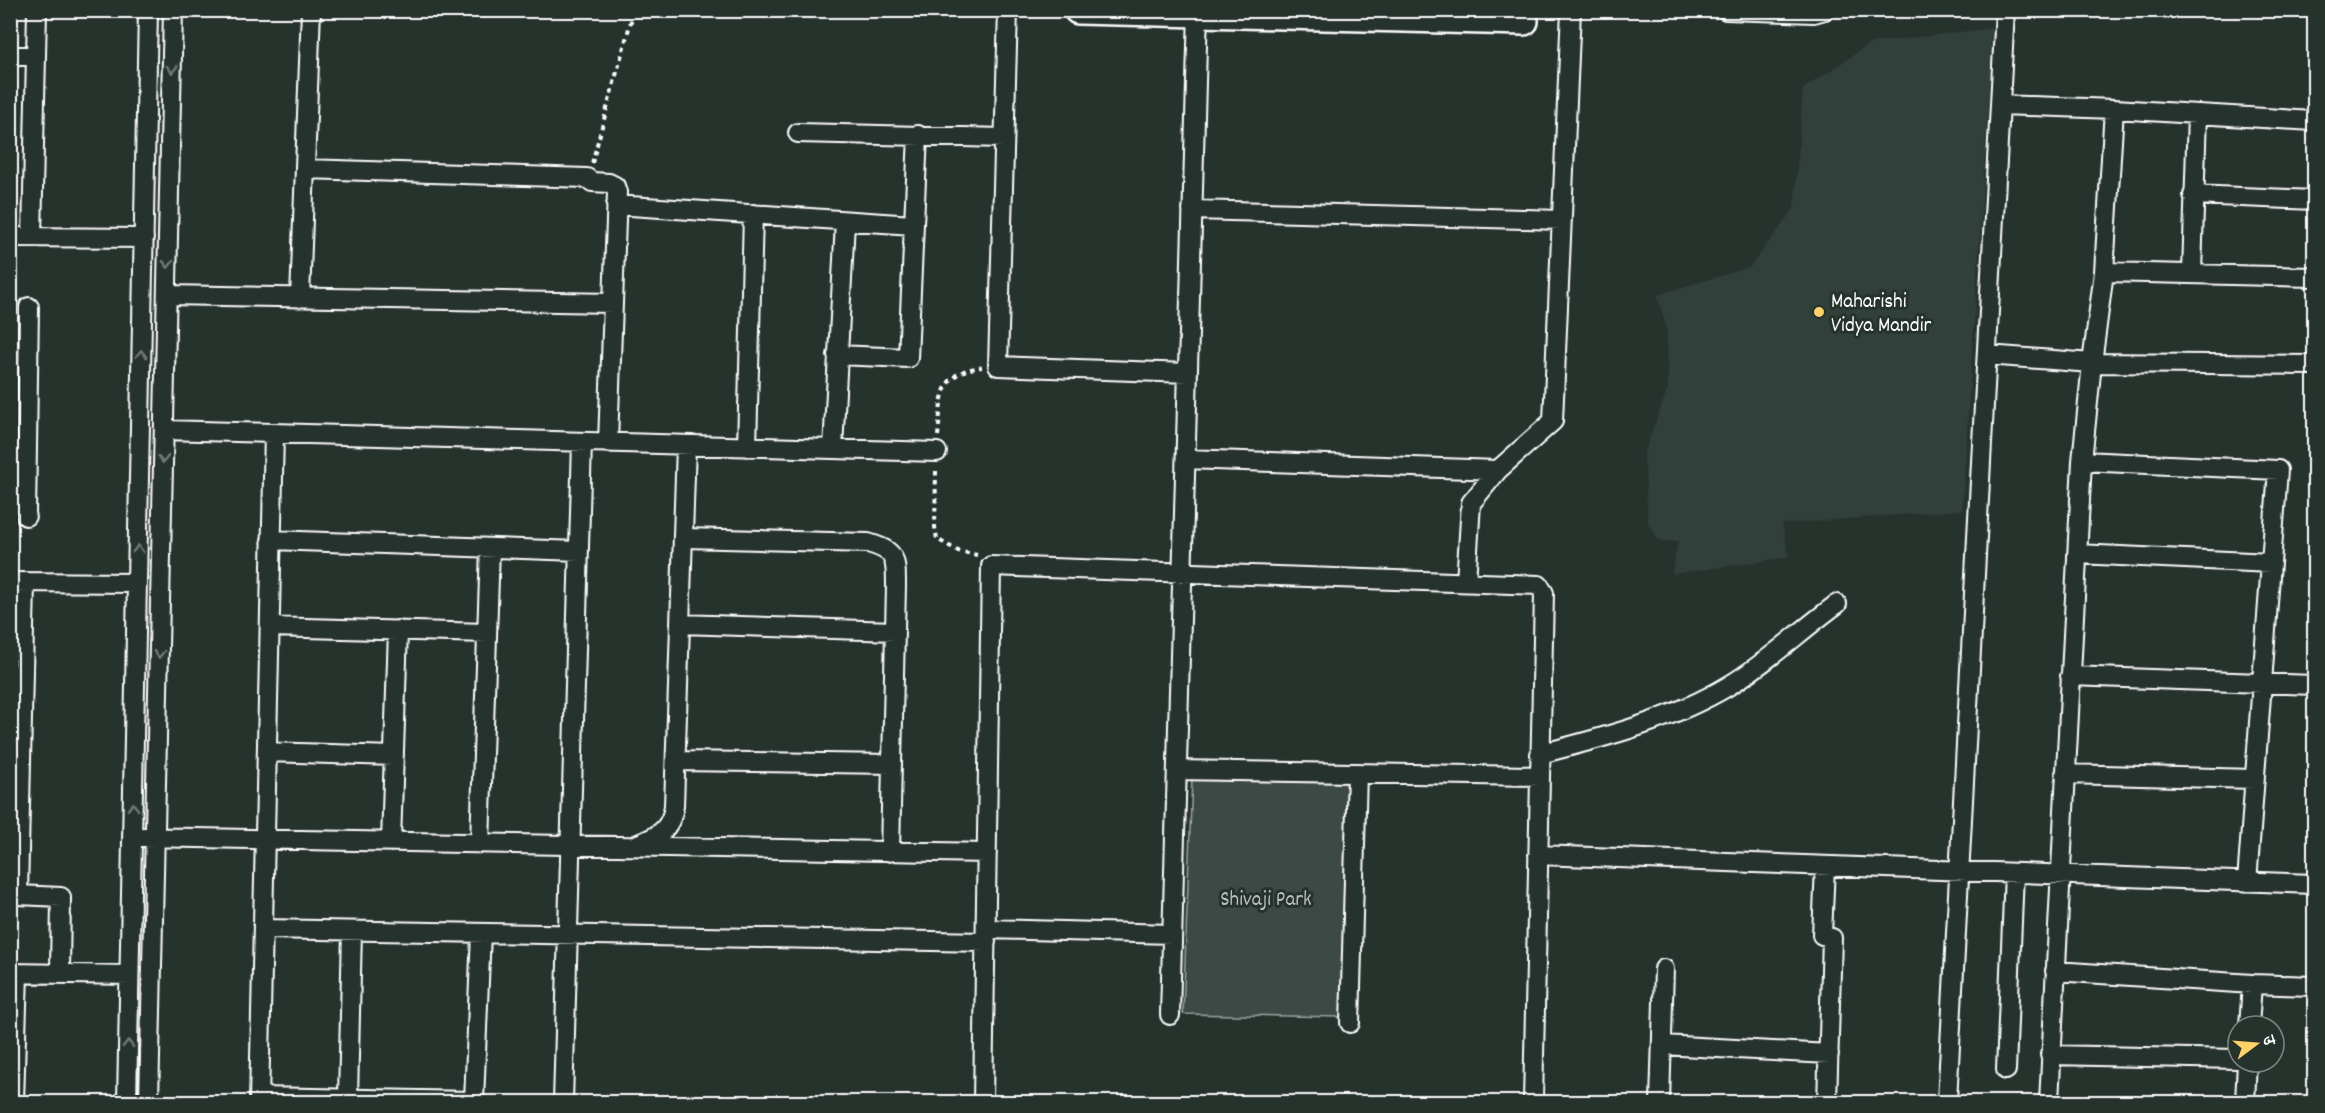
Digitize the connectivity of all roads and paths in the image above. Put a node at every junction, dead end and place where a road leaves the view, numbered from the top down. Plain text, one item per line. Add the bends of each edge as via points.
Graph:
1 (37, 10) edge
2 (148, 10) edge
3 (173, 10) edge
4 (311, 10) edge
5 (634, 10) edge
6 (1008, 10) edge
7 (1078, 10) edge
8 (1571, 10) edge
9 (1726, 10) edge
10 (1825, 10) edge
11 (2005, 10) edge
12 (1198, 12) edge
13 (1526, 16) edge
14 (10, 56) edge
15 (36, 56) junction
16 (2001, 105) junction
17 (2114, 109) junction
18 (2197, 114) junction
19 (2314, 121) edge
20 (798, 133) dead end
21 (918, 135) junction
22 (1004, 138) junction
23 (305, 169) junction
24 (587, 178) junction
25 (2193, 195) junction
26 (2314, 200) edge
27 (616, 205) junction
28 (1192, 210) junction
29 (753, 214) junction
30 (1562, 220) junction
31 (845, 222) junction
32 (913, 225) junction
33 (10, 237) edge
34 (32, 237) junction
35 (144, 238) junction
36 (2104, 272) junction
37 (2192, 273) junction
38 (2314, 277) edge
39 (167, 295) junction
40 (300, 298) junction
41 (613, 303) junction
42 (28, 307) dead end
43 (19, 334) edge
44 (1987, 355) junction
45 (837, 356) junction
46 (2092, 363) junction
47 (2314, 365) edge
48 (998, 366) junction
49 (1188, 373) junction
50 (164, 430) junction
51 (274, 433) junction
52 (582, 442) junction
53 (608, 443) junction
54 (686, 445) junction
55 (747, 447) junction
56 (833, 449) junction
57 (937, 452) junction
58 (1186, 459) junction
59 (2082, 461) junction
60 (1498, 470) junction
61 (18, 482) edge
62 (26, 516) dead end
63 (685, 538) junction
64 (272, 540) junction
65 (490, 548) junction
66 (579, 551) junction
67 (2077, 554) junction
68 (2271, 563) junction
69 (991, 566) junction
70 (1182, 573) junction
71 (1466, 582) junction
72 (18, 583) edge
73 (137, 583) junction
74 (1837, 604) dead end
75 (681, 624) junction
76 (270, 627) junction
77 (398, 630) junction
78 (895, 631) junction
79 (487, 633) junction
80 (2070, 676) junction
81 (16, 679) edge
82 (2262, 683) junction
83 (2314, 685) edge
84 (267, 752) junction
85 (1540, 754) junction
86 (394, 756) junction
87 (677, 760) junction
88 (892, 764) junction
89 (16, 766) edge
90 (1177, 770) junction
91 (1357, 773) junction
92 (2065, 774) junction
93 (1540, 776) junction
94 (2254, 779) junction
95 (132, 836) junction
96 (155, 837) junction
97 (265, 839) junction
98 (391, 842) junction
99 (480, 843) junction
100 (570, 845) junction
101 (631, 846) junction
102 (15, 850) edge
103 (890, 852) junction
104 (987, 854) junction
105 (1538, 855) junction
106 (1825, 866) junction
107 (1960, 871) junction
108 (2014, 873) junction
109 (2060, 874) junction
110 (2247, 882) junction
111 (2314, 884) edge
112 (263, 929) junction
113 (352, 931) junction
114 (481, 933) junction
115 (1172, 934) junction
116 (568, 935) junction
117 (986, 936) junction
118 (1664, 969) dead end
119 (2055, 970) junction
120 (14, 973) edge
121 (60, 974) junction
122 (129, 975) junction
123 (2252, 984) junction
124 (2314, 986) edge
125 (2250, 1014) edge
126 (1170, 1015) dead end
127 (1350, 1023) dead end
128 (1662, 1045) junction
129 (1828, 1054) junction
130 (2050, 1055) junction
131 (2226, 1059) edge
132 (2006, 1070) dead end
133 (2246, 1074) edge
134 (348, 1097) junction
135 (259, 1100) edge
136 (978, 1100) edge
137 (14, 1102) edge
138 (127, 1102) edge
139 (149, 1102) edge
140 (563, 1102) edge
141 (1533, 1102) edge
142 (1660, 1102) edge
143 (1827, 1102) edge
144 (1947, 1102) edge
145 (2049, 1102) edge
146 (2245, 1102) edge

1 - 15 street
2 - 35 street
3 -> 39 street
4 - 23 street
5 - 24 path
6 - 22 street
7 - 12 street
8 - 30 street
9 - 10 street
11 - 16 street
12 - 13 street
12 - 28 street
14 - 15 street
15 - 34 street
16 - 17 street
16 - 44 street
17 - 18 street
17 - 36 street
18 - 19 street
18 - 25 street
20 - 21 street
21 - 22 street
21 - 32 street
22 - 48 street
23 - 24 street
23 - 40 street
24 - 27 street via 615,186
25 - 26 street
25 - 37 street
27 - 29 street
27 - 41 street
28 - 30 street
28 - 49 street
29 - 31 street
29 - 55 street
30 - 60 street via 1553,421
31 - 32 street
31 - 45 street
32 - 45 street via 908,358
33 - 34 street
34 - 35 street
73 -> 35 street
36 - 37 street
36 - 46 street
37 - 38 street
39 - 40 street
39 - 50 street
40 - 41 street
41 - 53 street
42 - 43 street
43 - 61 street
44 - 46 street
44 - 107 street
45 - 56 street
46 - 47 street
46 - 59 street
48 - 49 street
48 - 57 path via 963,371 945,385
49 - 58 street
50 - 51 street
50 -> 96 street
51 - 52 street
51 - 64 street
52 - 53 street
52 - 66 street
53 - 54 street
54 - 55 street
54 - 63 street
55 - 56 street
56 - 57 street
57 - 69 path via 937,539 958,551 982,556
58 - 60 street
58 - 70 street
59 - 67 street
59 - 68 street via 2278,470
60 - 71 street via 1471,503
61 - 62 street
63 - 75 street
63 - 78 street via 868,543 886,548 896,563
64 - 65 street
64 - 76 street
65 - 66 street
65 - 79 street
66 - 100 street
67 - 68 street
67 - 80 street
68 - 82 street
69 - 70 street
69 - 104 street
70 - 71 street
70 - 90 street
71 - 85 street via 1539,585 1544,593
72 - 73 street
72 - 81 street
95 -> 73 street
74 - 85 street via 1731,684 1683,710 1613,735
75 - 78 street
75 - 87 street
76 - 77 street
76 - 84 street
77 - 79 street
77 - 86 street
78 - 88 street
79 - 99 street
80 - 82 street
80 - 92 street
81 - 89 street
82 - 83 street
82 - 94 street
84 - 86 street
84 - 97 street
85 - 93 street
86 - 98 street
87 - 88 street
87 - 101 street via 670,824 656,836
88 - 103 street
89 - 102 street
90 - 91 street
90 - 115 street
91 - 93 street
91 - 127 street
92 - 94 street
92 - 109 street
93 - 105 street
94 - 110 street
95 - 96 street
95 - 122 street
96 - 97 street
96 - 139 street
97 - 98 street
97 - 112 street
98 - 99 street
99 - 100 street
100 - 101 street
100 - 116 street
101 - 103 street
102 - 121 street via 18,895 61,897
103 - 104 street
104 - 117 street
105 - 106 street
105 - 141 street
106 - 107 street
106 - 129 street via 1822,935 1832,938
107 - 108 street
107 - 144 street
108 - 109 street
108 - 132 street
109 - 110 street
109 - 119 street
110 - 111 street
112 - 113 street
112 - 135 street
113 - 114 street
113 - 134 street
114 - 116 street
114 - 134 street via 474,1101
115 - 117 street
115 - 126 street
116 - 117 street
116 - 140 street
117 - 136 street
118 - 128 street
119 - 123 street
119 - 130 street
120 - 121 street
120 - 137 street
121 - 122 street
138 -> 122 street
123 - 124 street
123 - 125 street
128 - 129 street
128 - 142 street
129 - 143 street
130 - 131 street
130 - 145 street
133 - 146 street
134 - 135 street

